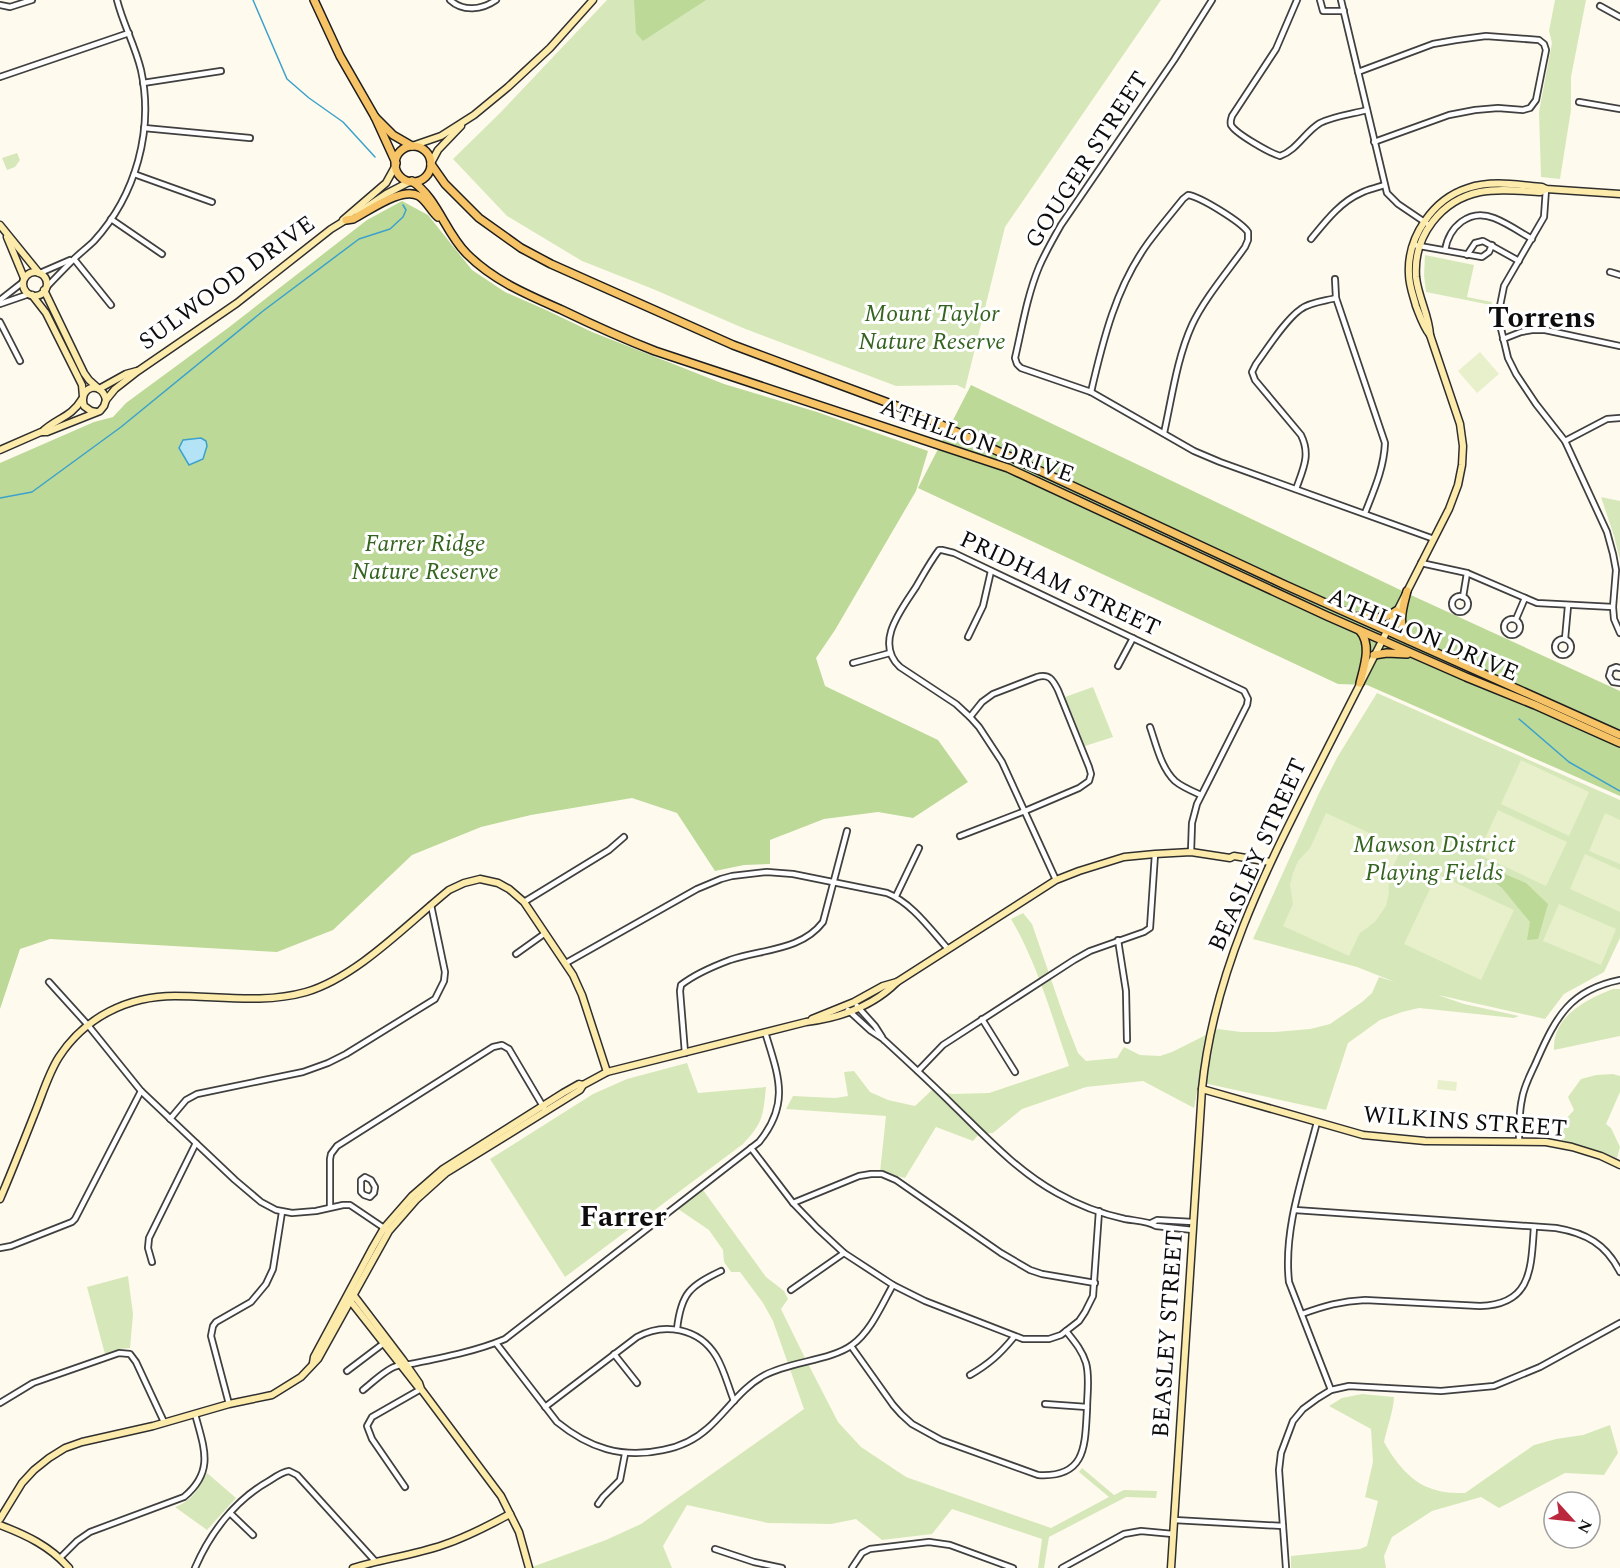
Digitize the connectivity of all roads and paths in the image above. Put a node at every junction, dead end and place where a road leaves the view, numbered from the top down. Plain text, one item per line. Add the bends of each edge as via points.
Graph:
1 (32, 0) edge
2 (117, 0) edge
3 (314, 0) edge
4 (450, 0) edge
5 (496, 0) edge
6 (593, 0) edge
7 (1212, 0) edge
8 (1297, 0) edge
9 (1320, 0) edge
10 (1341, 0) edge
11 (0, 5) edge
12 (1600, 6) dead end
13 (1344, 11) junction
14 (1620, 17) edge
15 (129, 33) junction
16 (221, 71) dead end
17 (1358, 72) junction
18 (0, 77) edge
19 (143, 83) junction
20 (1580, 102) dead end
21 (1367, 110) junction
22 (1620, 110) edge
23 (375, 117) junction
24 (466, 120) junction
25 (144, 128) junction
26 (250, 138) dead end
27 (1374, 142) junction
28 (412, 146) junction
29 (396, 164) junction
30 (431, 164) junction
31 (134, 174) junction
32 (412, 181) junction
33 (1384, 185) junction
34 (1546, 189) junction
35 (1620, 194) edge
36 (212, 202) dead end
37 (111, 219) junction
38 (346, 220) junction
39 (443, 220) junction
40 (1427, 223) junction
41 (338, 225) junction
42 (2, 228) edge
43 (1311, 239) dead end
44 (1532, 239) junction
45 (1417, 245) junction
46 (1492, 245) junction
47 (1445, 250) junction
48 (162, 254) dead end
49 (1467, 255) junction
50 (74, 259) junction
51 (1519, 261) junction
52 (1610, 272) dead end
53 (39, 273) junction
54 (1620, 274) edge
55 (1335, 279) dead end
56 (24, 280) junction
57 (45, 290) junction
58 (30, 295) junction
59 (1336, 298) junction
60 (0, 302) edge
61 (111, 305) dead end
62 (0, 322) edge
63 (1503, 339) junction
64 (1620, 346) edge
65 (20, 362) dead end
66 (138, 371) junction
67 (99, 388) junction
68 (1092, 392) junction
69 (82, 397) junction
70 (106, 400) junction
71 (96, 411) junction
72 (1620, 418) edge
73 (42, 432) junction
74 (1164, 433) junction
75 (1565, 441) junction
76 (0, 450) edge
77 (1296, 489) junction
78 (1365, 513) junction
79 (1434, 539) junction
80 (1421, 563) junction
81 (991, 571) junction
82 (1467, 573) junction
83 (1407, 591) junction
84 (1463, 597) dead end
85 (1525, 598) junction
86 (1568, 606) junction
87 (1613, 607) junction
88 (1396, 611) junction
89 (1352, 615) junction
90 (1516, 619) dead end
91 (1358, 630) junction
92 (1386, 631) junction
93 (1620, 633) edge
94 (968, 637) dead end
95 (1133, 638) junction
96 (1565, 639) dead end
97 (1381, 640) junction
98 (1409, 640) junction
99 (890, 653) junction
100 (1374, 656) junction
101 (1421, 657) junction
102 (853, 663) dead end
103 (1118, 666) dead end
104 (1620, 668) edge
105 (1620, 682) edge
106 (1360, 683) junction
107 (970, 717) junction
108 (1150, 727) dead end
109 (1620, 735) edge
110 (1620, 743) edge
111 (1201, 795) junction
112 (1025, 811) junction
113 (847, 831) dead end
114 (960, 836) dead end
115 (624, 837) dead end
116 (919, 848) dead end
117 (1191, 852) junction
118 (1155, 854) junction
119 (1269, 864) junction
120 (1056, 880) junction
121 (833, 882) junction
122 (896, 896) junction
123 (524, 902) junction
124 (431, 904) junction
125 (544, 934) junction
126 (1118, 940) junction
127 (948, 949) junction
128 (516, 954) dead end
129 (566, 963) junction
130 (49, 981) dead end
131 (1620, 981) edge
132 (856, 1005) junction
133 (844, 1006) junction
134 (850, 1011) junction
135 (982, 1019) junction
136 (806, 1022) junction
137 (87, 1024) junction
138 (765, 1032) junction
139 (883, 1039) junction
140 (1127, 1040) dead end
141 (685, 1053) junction
142 (918, 1071) junction
143 (607, 1072) junction
144 (1015, 1072) dead end
145 (1202, 1089) junction
146 (141, 1091) junction
147 (544, 1108) junction
148 (170, 1119) junction
149 (1317, 1122) junction
150 (1519, 1141) junction
151 (196, 1143) junction
152 (751, 1148) junction
153 (1620, 1165) edge
154 (0, 1199) edge
155 (793, 1203) junction
156 (330, 1207) junction
157 (1295, 1210) junction
158 (1100, 1211) junction
159 (282, 1212) junction
160 (1193, 1222) junction
161 (1151, 1223) junction
162 (1534, 1227) junction
163 (387, 1230) junction
164 (1193, 1230) junction
165 (0, 1248) edge
166 (844, 1252) junction
167 (152, 1262) dead end
168 (722, 1271) dead end
169 (1620, 1272) edge
170 (1095, 1283) junction
171 (893, 1285) junction
172 (791, 1290) dead end
173 (350, 1295) junction
174 (1302, 1314) junction
175 (1620, 1323) edge
176 (677, 1329) junction
177 (1066, 1331) junction
178 (1014, 1337) junction
179 (384, 1343) junction
180 (496, 1343) junction
181 (851, 1346) junction
182 (614, 1354) junction
183 (399, 1365) junction
184 (407, 1365) junction
185 (347, 1371) dead end
186 (970, 1375) dead end
187 (638, 1383) dead end
188 (421, 1389) junction
189 (1331, 1389) junction
190 (363, 1390) dead end
191 (734, 1401) junction
192 (0, 1403) edge
193 (229, 1404) junction
194 (1045, 1404) dead end
195 (545, 1407) junction
196 (1087, 1407) junction
197 (195, 1414) junction
198 (164, 1422) junction
199 (625, 1454) junction
200 (405, 1487) dead end
201 (598, 1504) dead end
202 (230, 1513) junction
203 (510, 1514) junction
204 (0, 1519) edge
205 (1174, 1520) junction
206 (0, 1525) edge
207 (1283, 1526) junction
208 (1173, 1534) junction
209 (253, 1535) dead end
210 (715, 1549) dead end
211 (60, 1558) junction
212 (375, 1561) junction
213 (999, 1566) edge
214 (69, 1568) edge
215 (195, 1568) edge
216 (353, 1568) edge
217 (529, 1568) edge
218 (782, 1568) edge
219 (852, 1568) edge
220 (1013, 1568) edge
221 (1062, 1568) edge
222 (1171, 1568) edge
223 (1286, 1568) edge

1 - 11 street via 10,7
2 - 15 street
3 - 23 main road via 349,74
4 - 5 street via 459,6 482,8
6 - 24 street via 550,48
7 - 68 street, GOUGER STREET via 1061,225 1030,294 1017,364
8 - 21 street via 1276,49 1232,116 1232,127 1280,156 1290,152 1321,123
9 - 13 street via 1323,11
10 - 13 street
12 - 14 street
13 - 17 street
15 - 18 street
15 - 19 street
16 - 19 street
17 - 21 street
17 - 27 street via 1433,44 1486,36 1539,40 1546,50 1536,100 1530,108 1449,115
19 - 25 street
20 - 22 street
21 - 27 street
23 - 28 main road via 393,135
23 - 29 main road
24 - 28 street via 441,136
24 - 30 street via 438,150
25 - 26 street
25 - 31 street
27 - 33 street
28 - 29 main road via 399,153
28 - 30 main road via 425,151
29 - 32 main road via 402,177
29 - 41 street, SULWOOD DRIVE via 386,183
30 - 32 main road via 425,177
30 - 89 main road, ATHLLON DRIVE via 450,190 479,218 541,259 733,345 918,414
31 - 36 street
31 - 37 street
32 - 38 street, SULWOOD DRIVE
32 - 39 main road, ATHLLON DRIVE via 426,192
33 - 40 street via 1392,199
33 - 43 street via 1348,200
34 - 35 street, BEASLEY STREET
34 - 40 street, BEASLEY STREET via 1474,186 1441,203
34 - 44 street via 1544,216
37 - 48 street
37 - 50 street
38 - 39 main road via 406,192 419,196
38 - 41 street, SULWOOD DRIVE
39 - 91 main road, ATHLLON DRIVE via 464,251 498,279 625,339 1008,468
40 - 45 street, BEASLEY STREET
41 - 66 street, SULWOOD DRIVE via 237,303
42 - 53 street
42 - 56 street
44 - 47 street via 1495,218 1477,216 1456,226
44 - 51 street
45 - 47 street
45 - 79 street, BEASLEY STREET via 1409,261 1410,284 1460,424 1463,446 1458,485
46 - 49 street via 1482,257
46 - 49 street via 1477,242
46 - 51 street
47 - 49 street
50 - 53 street
50 - 57 street
50 - 61 street
51 - 63 street via 1504,286 1498,308
52 - 54 street
53 - 56 street via 29,273
53 - 57 street via 45,278
55 - 59 street
56 - 58 street via 24,289
56 - 60 street
57 - 58 street
57 - 67 street via 84,373
58 - 60 street
58 - 69 street via 46,313 82,385
59 - 77 street via 1313,303 1293,315 1252,372 1306,445 1307,455
59 - 78 street via 1385,443 1382,470
62 - 65 street
63 - 64 street via 1521,332 1545,330
63 - 75 street via 1516,374
66 - 67 street, SULWOOD DRIVE
66 - 70 street, SULWOOD DRIVE
67 - 69 street via 90,388
67 - 70 street
68 - 74 street, GOUGER STREET
68 - 74 street via 1107,326 1128,277 1183,199 1188,195 1197,198 1238,221 1249,237 1193,323
69 - 71 street via 86,408
69 - 73 street via 70,414
70 - 71 street via 102,409
71 - 73 street
72 - 75 street via 1607,419
73 - 76 street
74 - 77 street, GOUGER STREET via 1194,452
75 - 87 street via 1611,543 1616,570
77 - 78 street, GOUGER STREET
78 - 79 street, GOUGER STREET
79 - 80 street, BEASLEY STREET
80 - 82 street
80 - 83 street, BEASLEY STREET
81 - 94 street via 983,606
81 - 95 street, PRIDHAM STREET
81 - 99 street, PRIDHAM STREET via 939,550 893,625
82 - 84 street
82 - 85 street
83 - 88 street, BEASLEY STREET
83 - 98 main road via 1401,619
85 - 86 street
85 - 90 street
86 - 87 street
86 - 96 street
87 - 93 street
88 - 89 main road via 1378,619
88 - 92 street, BEASLEY STREET
89 - 92 main road, ATHLLON DRIVE
91 - 97 main road, ATHLLON DRIVE
91 - 106 main road via 1366,644
92 - 97 street, BEASLEY STREET
92 - 98 main road, ATHLLON DRIVE
95 - 103 street
95 - 111 street, PRIDHAM STREET via 1247,695 1247,705
97 - 100 street, BEASLEY STREET
97 - 101 main road, ATHLLON DRIVE
98 - 109 main road, ATHLLON DRIVE
99 - 102 street
99 - 107 street via 900,667
100 - 101 main road via 1401,653
100 - 106 street, BEASLEY STREET
101 - 110 main road, ATHLLON DRIVE
104 - 105 street via 1611,669 1609,676 1613,682
106 - 119 street, BEASLEY STREET
107 - 112 street via 995,749
107 - 112 street via 993,694 1042,675 1054,681 1091,774 1089,781 1079,788
108 - 111 street via 1170,776
111 - 117 street, PRIDHAM STREET via 1192,822
112 - 114 street
112 - 120 street
113 - 121 street
115 - 123 street
116 - 122 street
117 - 118 street
117 - 119 street
118 - 120 street via 1124,857
118 - 126 street via 1150,928
119 - 145 street, BEASLEY STREET via 1225,974 1207,1046
120 - 127 street
121 - 122 street
121 - 129 street via 767,872 721,879
121 - 141 street via 823,922 813,935 788,946 731,960 681,985
122 - 127 street
123 - 124 street via 498,883 480,879 456,885
123 - 125 street
124 - 137 street via 355,967 306,992 269,998 156,997 124,1004
124 - 148 street via 445,972 435,999 328,1063 191,1097
125 - 128 street
125 - 129 street
126 - 135 street via 1074,960
126 - 140 street via 1126,991
127 - 132 street
129 - 143 street via 582,996
130 - 137 street
131 - 150 street via 1592,988 1576,998 1554,1024 1522,1097
132 - 133 street
132 - 134 street
132 - 139 street
133 - 134 street
133 - 136 street
134 - 136 street
134 - 139 street
135 - 142 street via 933,1053
135 - 144 street
136 - 138 street
137 - 146 street
137 - 154 street via 54,1066
138 - 141 street
138 - 152 street via 780,1089 776,1114 766,1134
139 - 142 street
141 - 143 street
142 - 158 street via 1019,1167 1077,1203
143 - 147 street via 579,1084
145 - 149 street, WILKINS STREET
145 - 160 street, BEASLEY STREET
146 - 148 street
146 - 165 street via 75,1219
147 - 156 street via 508,1049 502,1045 493,1047 337,1146 330,1159
147 - 163 street via 443,1168 412,1196
148 - 151 street
149 - 150 street, WILKINS STREET via 1389,1138
149 - 157 street
150 - 153 street, WILKINS STREET via 1572,1147
151 - 159 street via 261,1202
151 - 167 street via 149,1238
152 - 155 street
152 - 180 street
155 - 166 street
155 - 170 street via 859,1176 882,1174 1030,1270
156 - 159 street
156 - 163 street via 360,1201
157 - 162 street
157 - 174 street via 1287,1264 1289,1282
158 - 161 street
158 - 170 street
159 - 193 street via 273,1269 266,1284 251,1302 213,1326 211,1336
160 - 161 street
160 - 164 street, BEASLEY STREET
161 - 164 street
162 - 169 street via 1575,1231 1605,1250
162 - 174 street via 1531,1269 1526,1282 1507,1301 1494,1306 1350,1300
163 - 173 street
164 - 205 street, BEASLEY STREET
166 - 171 street
166 - 172 street
168 - 176 street via 697,1284 686,1295
170 - 177 street via 1085,1312
171 - 178 street
171 - 181 street via 868,1328
173 - 179 street
173 - 184 street
173 - 193 street via 318,1359 301,1377 272,1395
174 - 189 street
175 - 189 street via 1540,1367 1494,1386 1441,1390 1359,1385
176 - 182 street via 643,1333
176 - 191 street via 695,1335 710,1348
177 - 178 street via 1049,1339
177 - 196 street via 1086,1365
178 - 186 street via 1002,1352
179 - 183 street
179 - 185 street
180 - 184 street
180 - 195 street
181 - 191 street via 764,1376
181 - 196 street via 893,1405 912,1424 941,1440 1038,1475 1061,1474 1077,1462 1085,1443
182 - 187 street
182 - 195 street
183 - 184 street
183 - 188 street
183 - 190 street
184 - 188 street
188 - 200 street via 372,1417 367,1426
188 - 203 street via 501,1496
189 - 207 street via 1303,1408 1286,1438 1280,1470
191 - 199 street via 707,1429 683,1443 655,1452
192 - 198 street via 33,1383 125,1353 136,1362
193 - 197 street
194 - 196 street
195 - 199 street via 557,1422 582,1439
197 - 198 street
197 - 211 street via 206,1461 194,1489 184,1497 90,1532
198 - 204 street via 65,1448 33,1470
199 - 201 street via 620,1480
202 - 209 street
202 - 212 street via 261,1485 289,1471 297,1475
202 - 215 street via 210,1538
203 - 212 street via 464,1538
203 - 217 street
205 - 207 street
205 - 208 street, BEASLEY STREET
206 - 211 street via 37,1541
207 - 223 street
208 - 221 street via 1124,1534
208 - 222 street, BEASLEY STREET
210 - 218 street
211 - 214 street
212 - 216 street
213 - 219 street via 950,1545 929,1542 870,1549 862,1553
213 - 220 street

